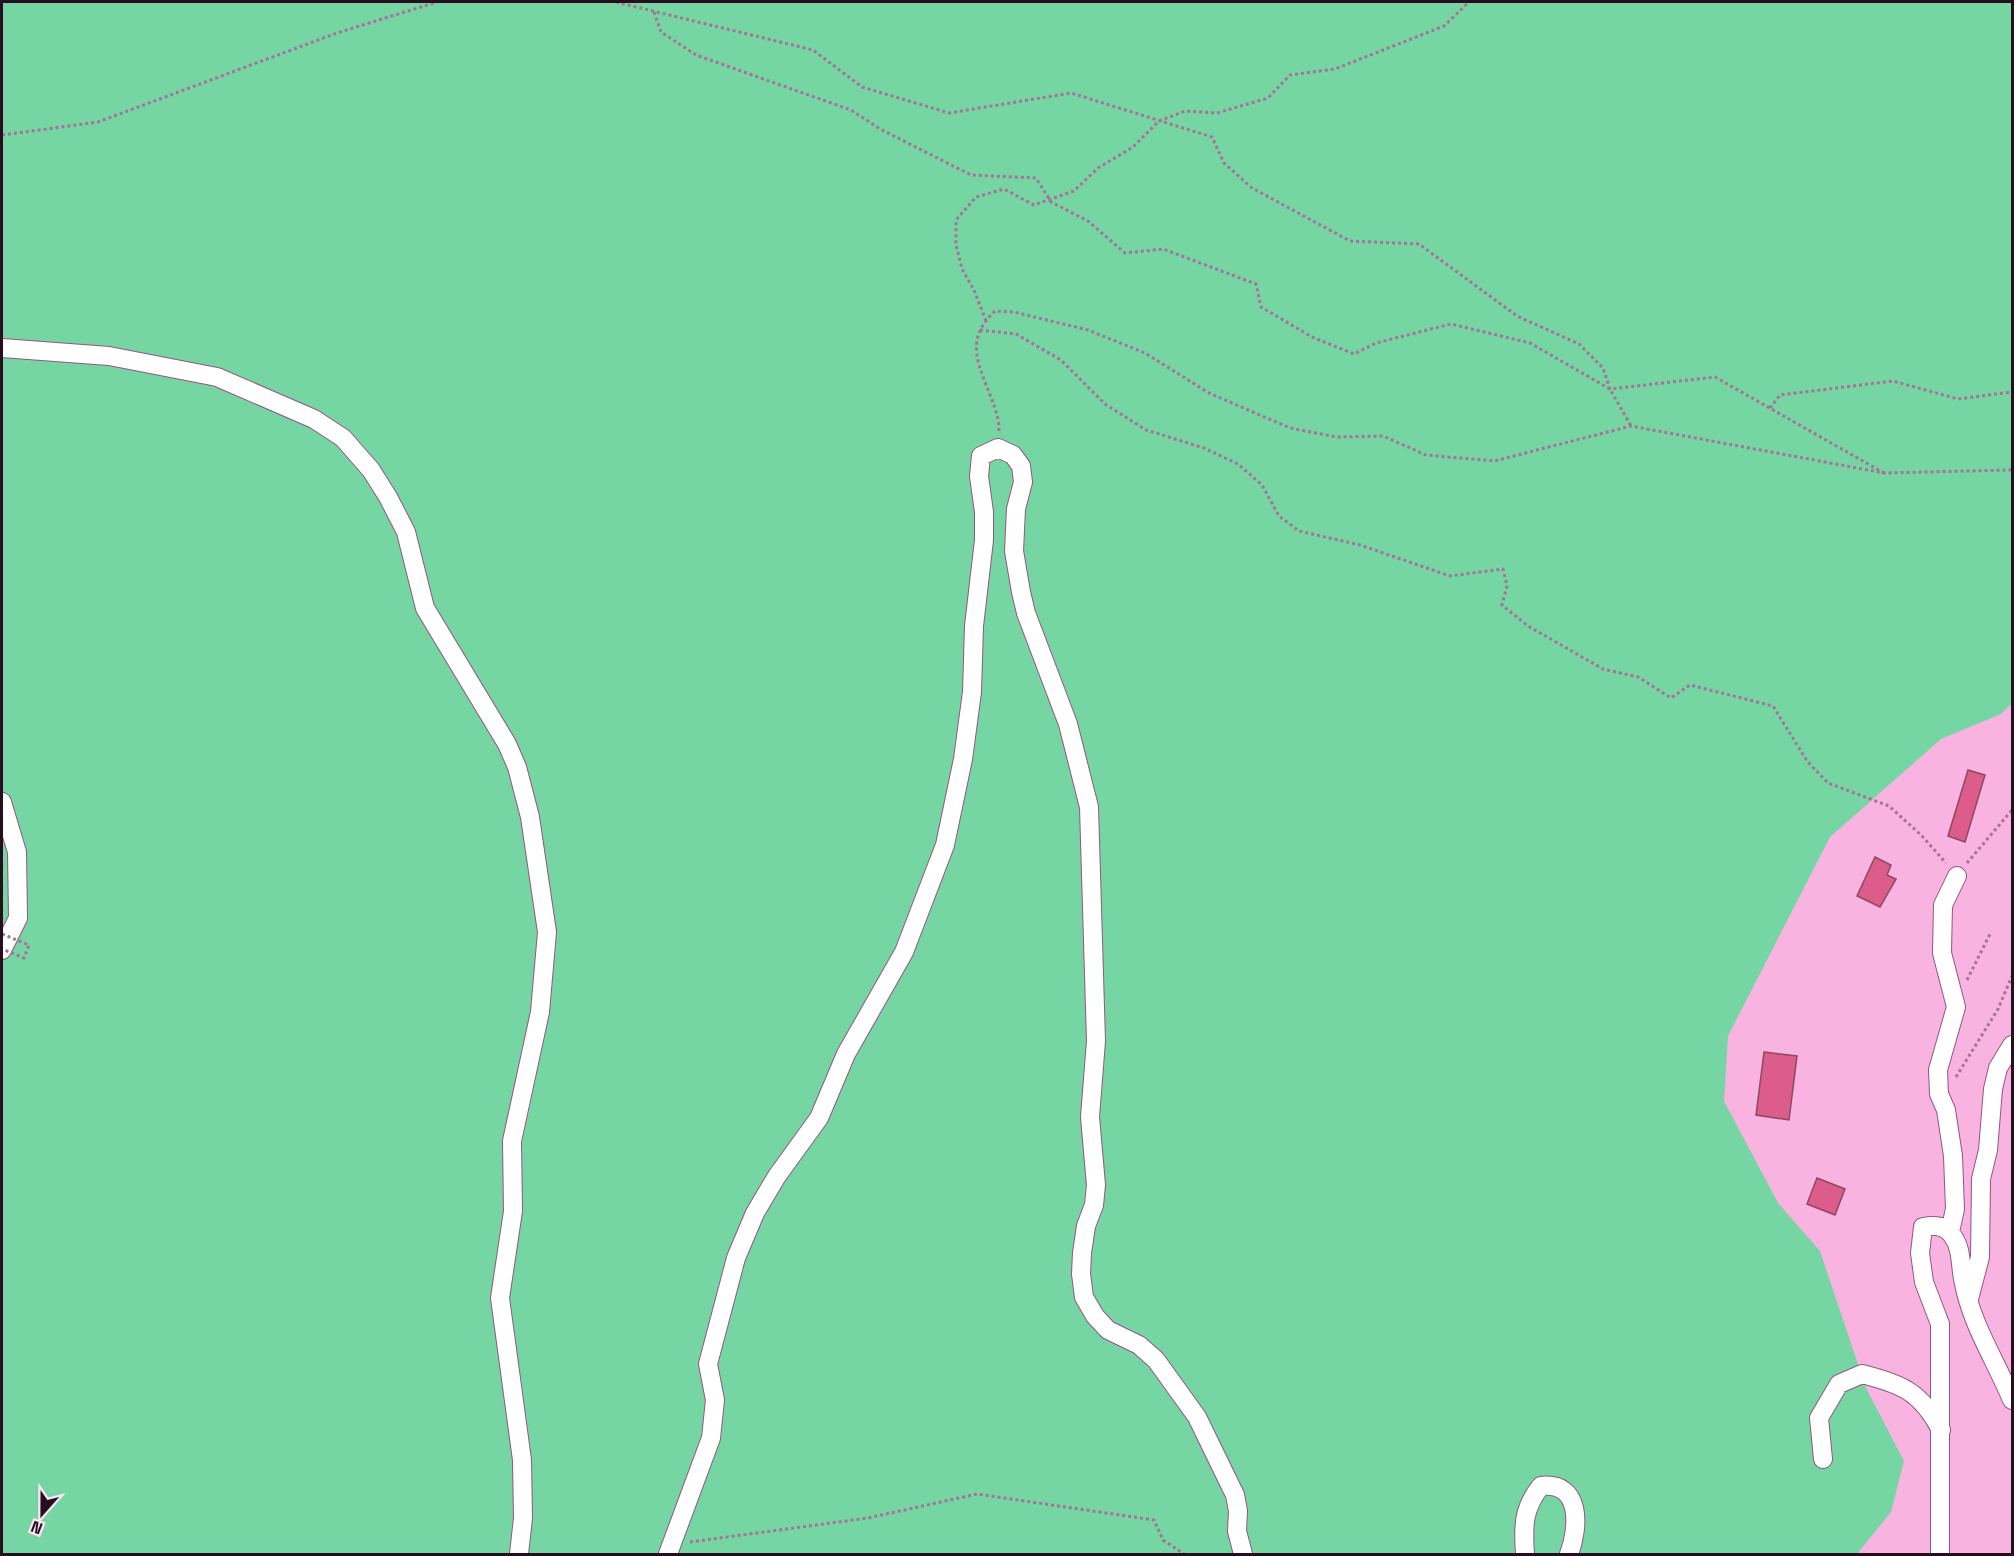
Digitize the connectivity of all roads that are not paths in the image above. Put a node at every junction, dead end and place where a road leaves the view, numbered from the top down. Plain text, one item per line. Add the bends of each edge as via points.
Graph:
1 (2, 348) edge
2 (2, 802) edge
3 (1957, 876) road end
4 (2, 950) edge
5 (2013, 1045) edge
6 (1950, 1232) junction
7 (1968, 1304) junction
8 (2013, 1400) edge
9 (1941, 1430) junction
10 (1823, 1459) dead end
11 (671, 1549) edge
12 (519, 1554) edge
13 (1243, 1554) edge
14 (1525, 1554) edge
15 (1569, 1554) edge
16 (1940, 1554) edge

1 - 12 street via 109,356 216,377 314,419 342,438 371,470 388,497 406,532 424,608 513,759 530,817 547,932 540,1012 512,1140 513,1211 500,1298 522,1460
2 - 4 street via 17,852 18,918
3 - 6 street via 1943,905 1942,953 1956,1007 1938,1070 1938,1094 1946,1110 1953,1156 1955,1209
5 - 7 street via 1998,1068 1993,1089 1981,1179 1980,1257
6 - 7 street via 1958,1243
6 - 9 street via 1936,1225 1923,1227 1920,1238 1924,1282 1940,1324
7 - 8 street
9 - 10 street via 1934,1416 1909,1389 1862,1374 1839,1384 1819,1418
9 - 16 street
11 - 13 street via 711,1438 715,1400 708,1364 736,1258 755,1213 819,1118 846,1054 904,952 945,845 972,692 974,626 984,540 979,464 981,456 998,448 1013,454 1021,466 1023,482 1016,509 1014,551 1021,592 1068,724 1089,807 1095,1041 1090,1117 1096,1185 1082,1253 1084,1297 1108,1330 1139,1345 1156,1360 1197,1417 1235,1495
14 - 15 street via 1524,1516 1541,1486 1551,1485 1563,1491 1577,1513

